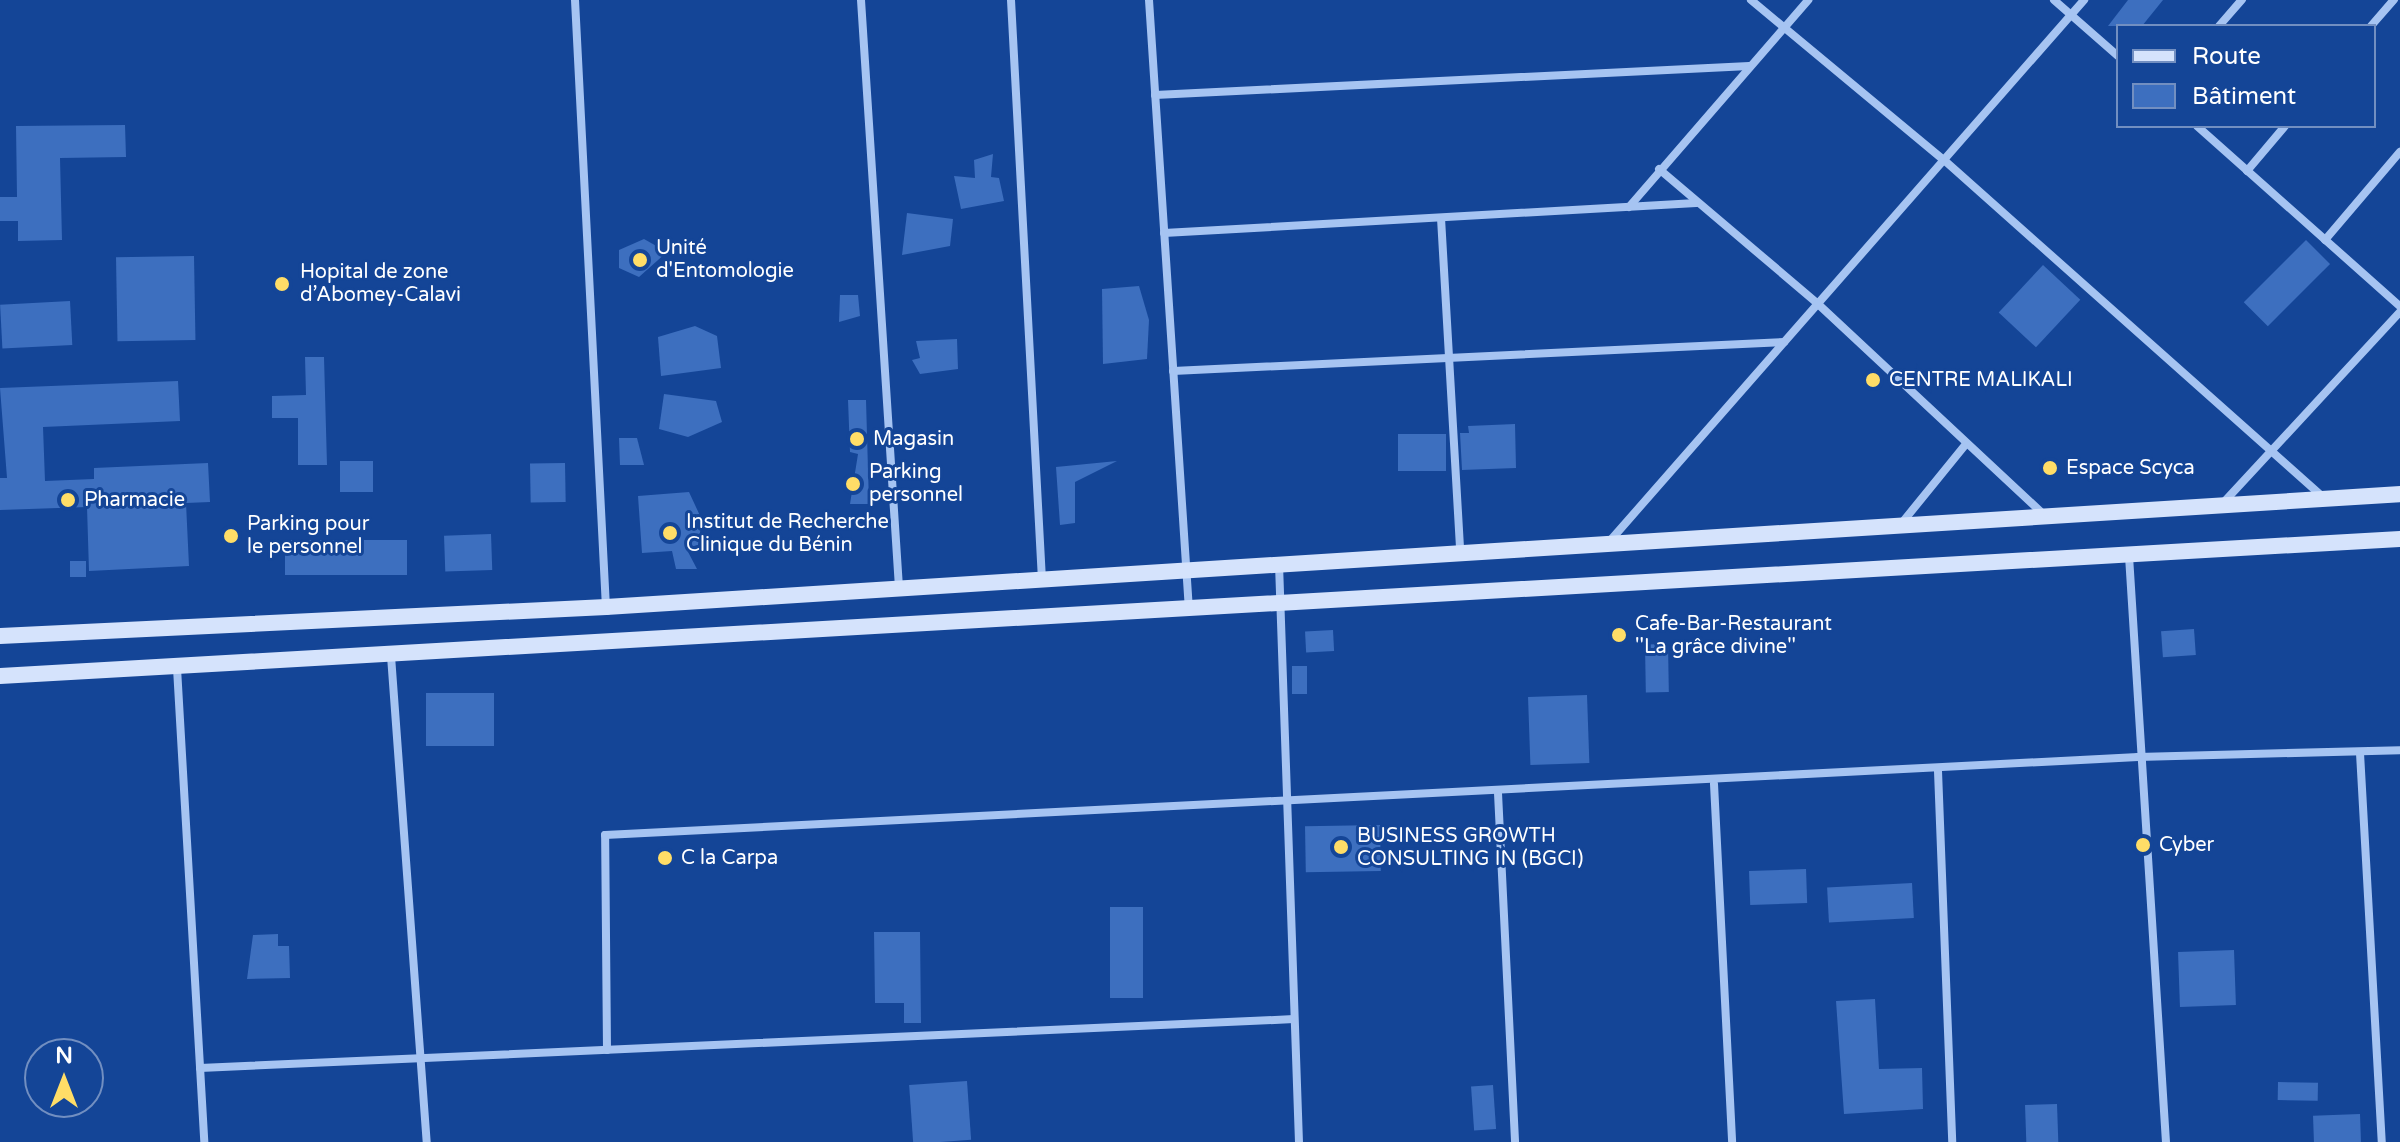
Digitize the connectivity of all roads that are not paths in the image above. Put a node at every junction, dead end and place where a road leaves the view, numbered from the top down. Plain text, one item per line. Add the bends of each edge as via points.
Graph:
1 (575, 0) edge
2 (861, 0) edge
3 (1011, 0) edge
4 (1149, 0) edge
5 (1751, 0) edge
6 (1808, 0) edge
7 (2054, 0) edge
8 (2084, 0) edge
9 (2242, 0) edge
10 (2394, 0) edge
11 (2071, 15) junction
12 (2221, 24) edge
13 (2373, 24) edge
14 (1783, 28) junction
15 (2116, 54) edge
16 (1749, 66) junction
17 (1155, 95) junction
18 (2199, 128) edge
19 (2283, 128) edge
20 (2400, 152) edge
21 (1944, 160) junction
22 (1659, 169) junction
23 (2247, 171) junction
24 (1696, 203) junction
25 (1629, 207) junction
26 (1441, 218) junction
27 (1164, 233) junction
28 (2325, 240) junction
29 (1818, 304) junction
30 (2400, 309) edge
31 (1784, 342) junction
32 (1449, 357) junction
33 (1173, 371) junction
34 (1966, 444) junction
35 (2271, 452) junction
36 (2400, 494) edge
37 (2325, 499) junction
38 (2222, 504) junction
39 (2044, 515) junction
40 (1901, 524) junction
41 (2400, 539) edge
42 (1608, 543) junction
43 (1460, 552) junction
44 (2129, 556) junction
45 (1279, 564) junction
46 (1186, 570) junction
47 (1042, 579) junction
48 (899, 588) junction
49 (1279, 605) junction
50 (606, 607) junction
51 (1189, 610) junction
52 (0, 636) edge
53 (391, 656) junction
54 (177, 668) junction
55 (0, 676) edge
56 (2400, 750) edge
57 (2360, 753) junction
58 (2138, 757) junction
59 (1938, 771) junction
60 (1714, 784) junction
61 (1498, 793) junction
62 (1283, 803) junction
63 (1294, 1019) junction
64 (607, 1050) junction
65 (420, 1058) junction
66 (200, 1068) junction
67 (204, 1142) edge
68 (427, 1142) edge
69 (1299, 1142) edge
70 (1515, 1142) edge
71 (1732, 1142) edge
72 (1952, 1142) edge
73 (2166, 1142) edge
74 (2382, 1142) edge

1 - 50 street
2 - 48 street
3 - 47 street
4 - 17 street
5 - 14 street
6 - 14 street
7 - 11 street
8 - 11 street
9 - 12 street
10 - 13 street
11 - 15 street
11 - 21 street
14 - 16 street
14 - 21 street
16 - 17 street
16 - 22 street
17 - 27 street
18 - 23 street
19 - 23 street
20 - 28 street
21 - 29 street
21 - 35 street
22 - 24 street
22 - 25 street
23 - 28 street
24 - 25 street
24 - 29 street
25 - 26 street
26 - 27 street
26 - 32 street
27 - 33 street
28 - 30 street
29 - 31 street
29 - 34 street
30 - 35 street
31 - 32 street
31 - 42 street
32 - 33 street
32 - 43 street
33 - 46 street
34 - 39 street
34 - 40 street
35 - 37 street
35 - 38 street
36 - 37 street
37 - 38 street
38 - 39 street
39 - 40 street
40 - 42 street
41 - 44 street
42 - 43 street
43 - 45 street
44 - 49 street
44 - 58 street
45 - 46 street
45 - 49 street
46 - 47 street
46 - 51 street
47 - 48 street
48 - 50 street
49 - 51 street
49 - 62 street
50 - 52 street
51 - 53 street
53 - 54 street
53 - 65 street
54 - 55 street
54 - 66 street
56 - 57 street
57 - 58 street
57 - 74 street
58 - 59 street
58 - 73 street
59 - 60 street
59 - 72 street
60 - 61 street
60 - 71 street
61 - 62 street
61 - 70 street
62 - 63 street
62 - 64 street via 605,835
63 - 64 street
63 - 69 street
64 - 65 street
65 - 66 street
65 - 68 street
66 - 67 street

